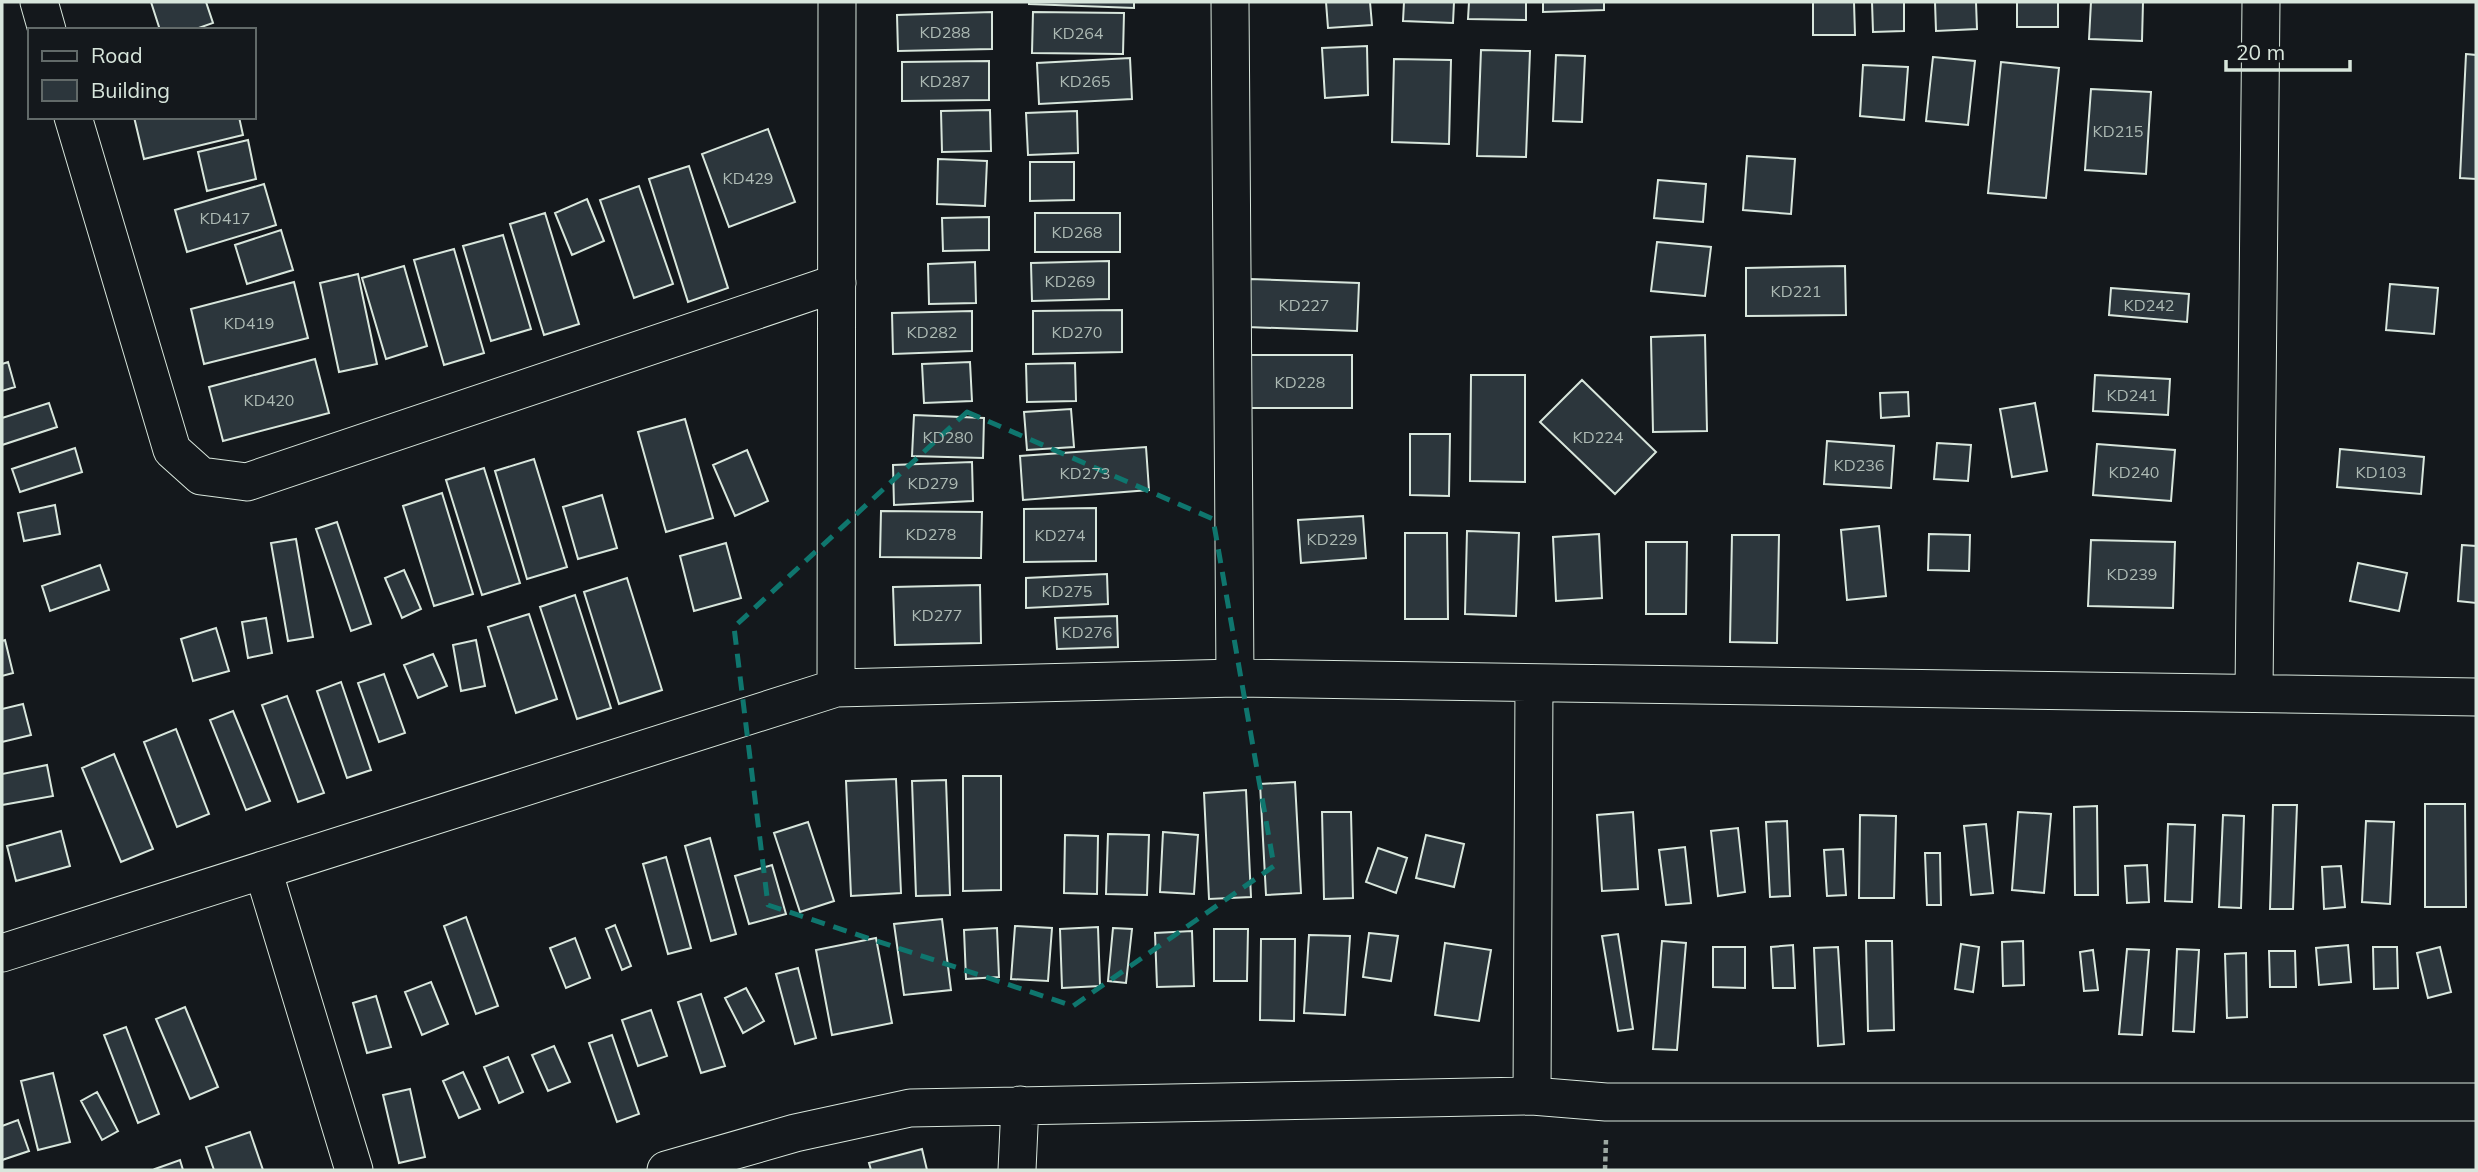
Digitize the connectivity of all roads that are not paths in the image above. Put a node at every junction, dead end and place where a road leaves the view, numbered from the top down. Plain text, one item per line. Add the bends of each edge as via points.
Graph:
1 (39, 2) edge
2 (837, 2) edge
3 (1230, 2) edge
4 (2261, 2) edge
5 (46, 28) edge
6 (74, 119) edge
7 (836, 283) junction
8 (1236, 678) junction
9 (1534, 683) junction
10 (836, 688) junction
11 (2254, 694) junction
12 (2476, 697) edge
13 (263, 870) junction
14 (2, 953) edge
15 (1532, 1096) junction
16 (2476, 1102) edge
17 (1020, 1105) junction
18 (354, 1170) edge
19 (666, 1170) edge
20 (1017, 1170) edge

1 - 5 street
2 - 7 street
3 - 8 street
4 - 11 street
6 - 7 street via 173,450 201,476 247,482
7 - 10 street
8 - 9 street
8 - 10 street
9 - 11 street
9 - 15 street
10 - 13 street
11 - 12 street
13 - 14 street
13 - 18 street
15 - 16 street via 1606,1102
15 - 17 street
17 - 19 street via 910,1108 795,1133
17 - 20 street

